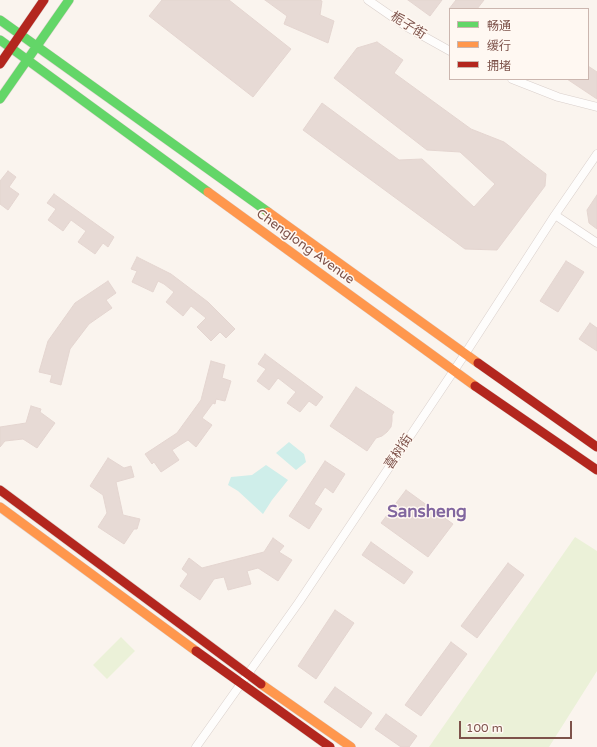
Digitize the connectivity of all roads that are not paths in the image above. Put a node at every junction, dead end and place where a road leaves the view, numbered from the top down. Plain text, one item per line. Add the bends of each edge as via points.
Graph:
1 (44, 0) edge
2 (70, 0) edge
3 (368, 0) edge
4 (0, 20) edge
5 (20, 34) junction
6 (0, 40) edge
7 (36, 46) junction
8 (10, 48) junction
9 (449, 50) edge
10 (27, 60) junction
11 (0, 64) edge
12 (515, 80) edge
13 (0, 99) edge
14 (597, 107) edge
15 (597, 154) edge
16 (555, 215) junction
17 (597, 243) edge
18 (465, 354) junction
19 (453, 371) junction
20 (597, 447) edge
21 (597, 470) edge
22 (0, 490) edge
23 (0, 507) edge
24 (248, 674) junction
25 (241, 684) junction
26 (196, 747) edge
27 (330, 747) edge
28 (352, 747) edge

1 - 5 main road
2 - 7 main road
3 - 9 street, 栀子街 via 407,27
4 - 5 main road, Chenglong Avenue
5 - 7 main road, Chenglong Avenue
5 - 8 main road
6 - 8 main road, Chenglong Avenue
7 - 10 main road
7 - 18 main road, Chenglong Avenue
8 - 10 main road, Chenglong Avenue
8 - 11 main road
10 - 13 main road
10 - 19 main road, Chenglong Avenue
12 - 14 street via 558,97
15 - 16 street, 喜树街
16 - 17 street
16 - 18 street, 喜树街
18 - 19 street, 喜树街
18 - 20 main road, Chenglong Avenue
19 - 21 main road, Chenglong Avenue
19 - 24 street, 喜树街
22 - 24 main road
23 - 25 main road
24 - 25 street, 喜树街
24 - 28 main road
25 - 26 street, 喜树街
25 - 27 main road

